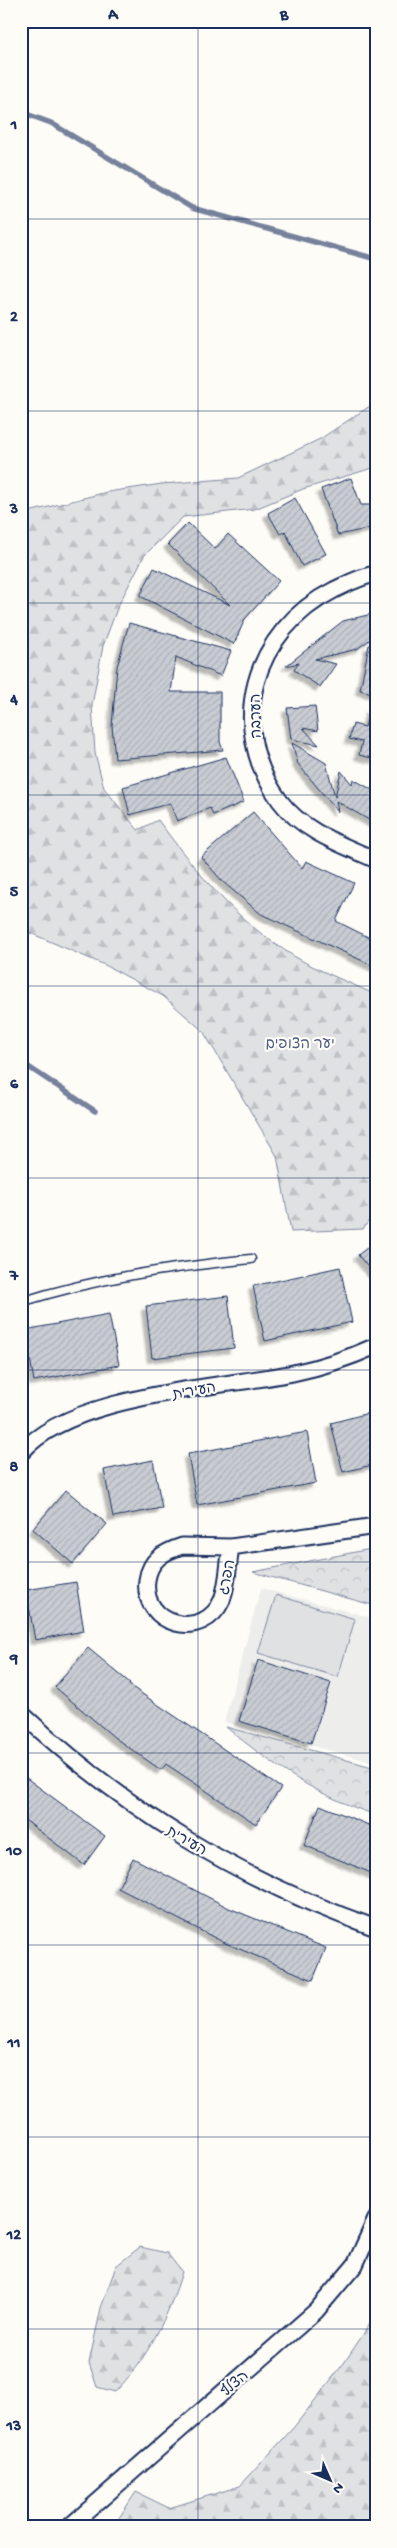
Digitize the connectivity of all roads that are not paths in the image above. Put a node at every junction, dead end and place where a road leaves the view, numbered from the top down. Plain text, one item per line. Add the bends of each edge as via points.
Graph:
1 (376, 574) edge
2 (376, 860) edge
3 (251, 1259) dead end
4 (21, 1302) edge
5 (376, 1346) edge
6 (21, 1453) edge
7 (376, 1526) edge
8 (231, 1547) junction
9 (21, 1713) edge
10 (376, 1928) edge
11 (376, 2219) edge
12 (69, 2527) edge

1 - 2 street, הערבה via 323,596 298,613 278,636 264,657 256,679 252,729 268,781 281,802 318,833
3 - 4 lane via 115,1278
5 - 6 street, העירית via 334,1363 294,1373 93,1411 68,1420
7 - 8 street, הפרג
8 - 8 street, הפרג via 182,1546 155,1559 148,1571 146,1591 158,1615 184,1625 204,1620 215,1611 222,1599
9 - 10 street, העירית via 82,1768 164,1827 298,1898
11 - 12 street, הצלף via 354,2265 316,2311

